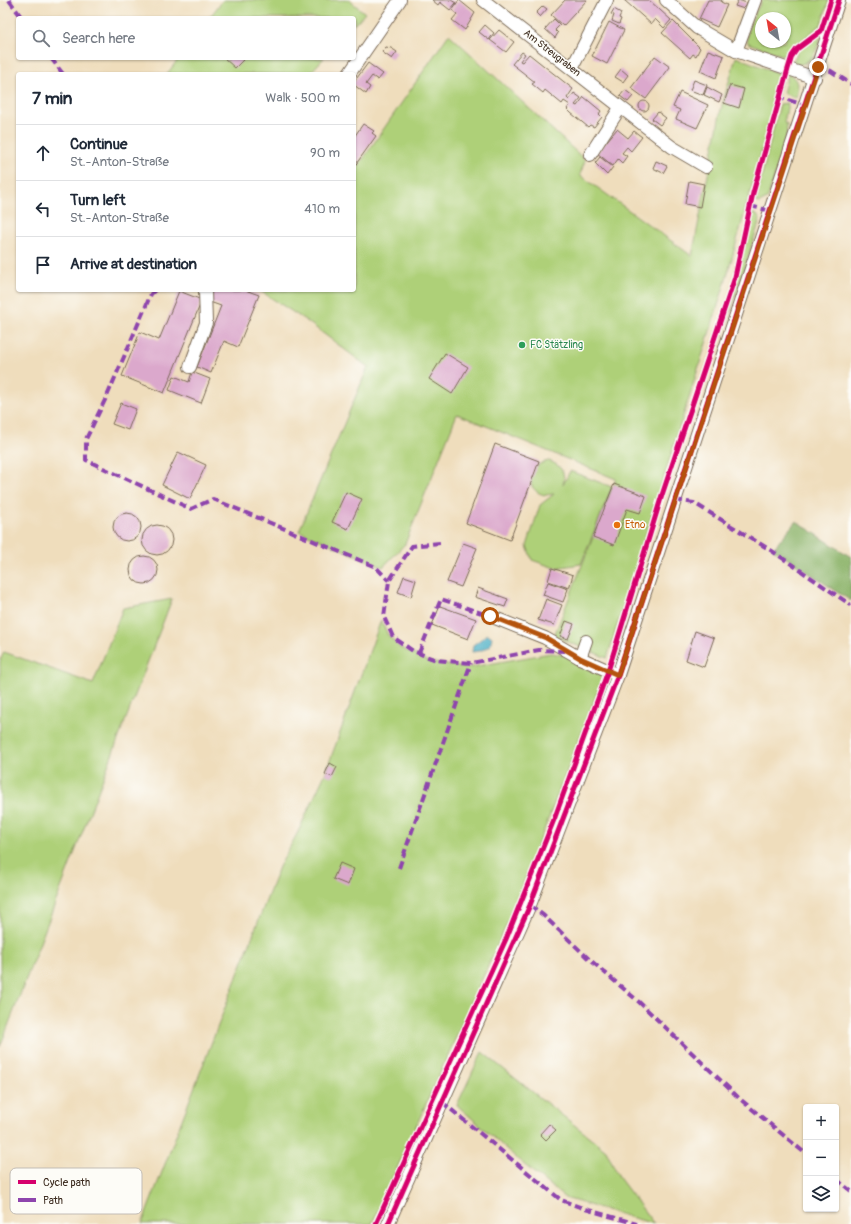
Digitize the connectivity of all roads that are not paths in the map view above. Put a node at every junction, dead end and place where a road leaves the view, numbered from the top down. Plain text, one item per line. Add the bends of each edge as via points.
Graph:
1 (400, 0) edge
2 (483, 0) edge
3 (607, 0) edge
4 (666, 0) edge
5 (755, 0) edge
6 (839, 0) edge
7 (736, 51) junction
8 (572, 68) junction
9 (350, 72) edge
10 (815, 78) junction
11 (620, 108) junction
12 (590, 155) dead end
13 (706, 167) dead end
14 (205, 292) edge
15 (190, 366) dead end
16 (490, 616) dead end
17 (586, 641) dead end
18 (580, 658) junction
19 (618, 675) junction
20 (388, 1224) edge

1 - 9 street
2 - 8 street, Am Streugraben
3 - 8 street
4 - 7 street via 697,28
5 - 7 street
6 - 10 street
7 - 10 street
8 - 11 street, Am Streugraben
10 - 19 street
11 - 12 street
11 - 13 street, Am Streugraben via 672,147
14 - 15 street via 206,323
16 - 18 street via 546,638
17 - 18 street
18 - 19 street
19 - 20 street via 530,905

